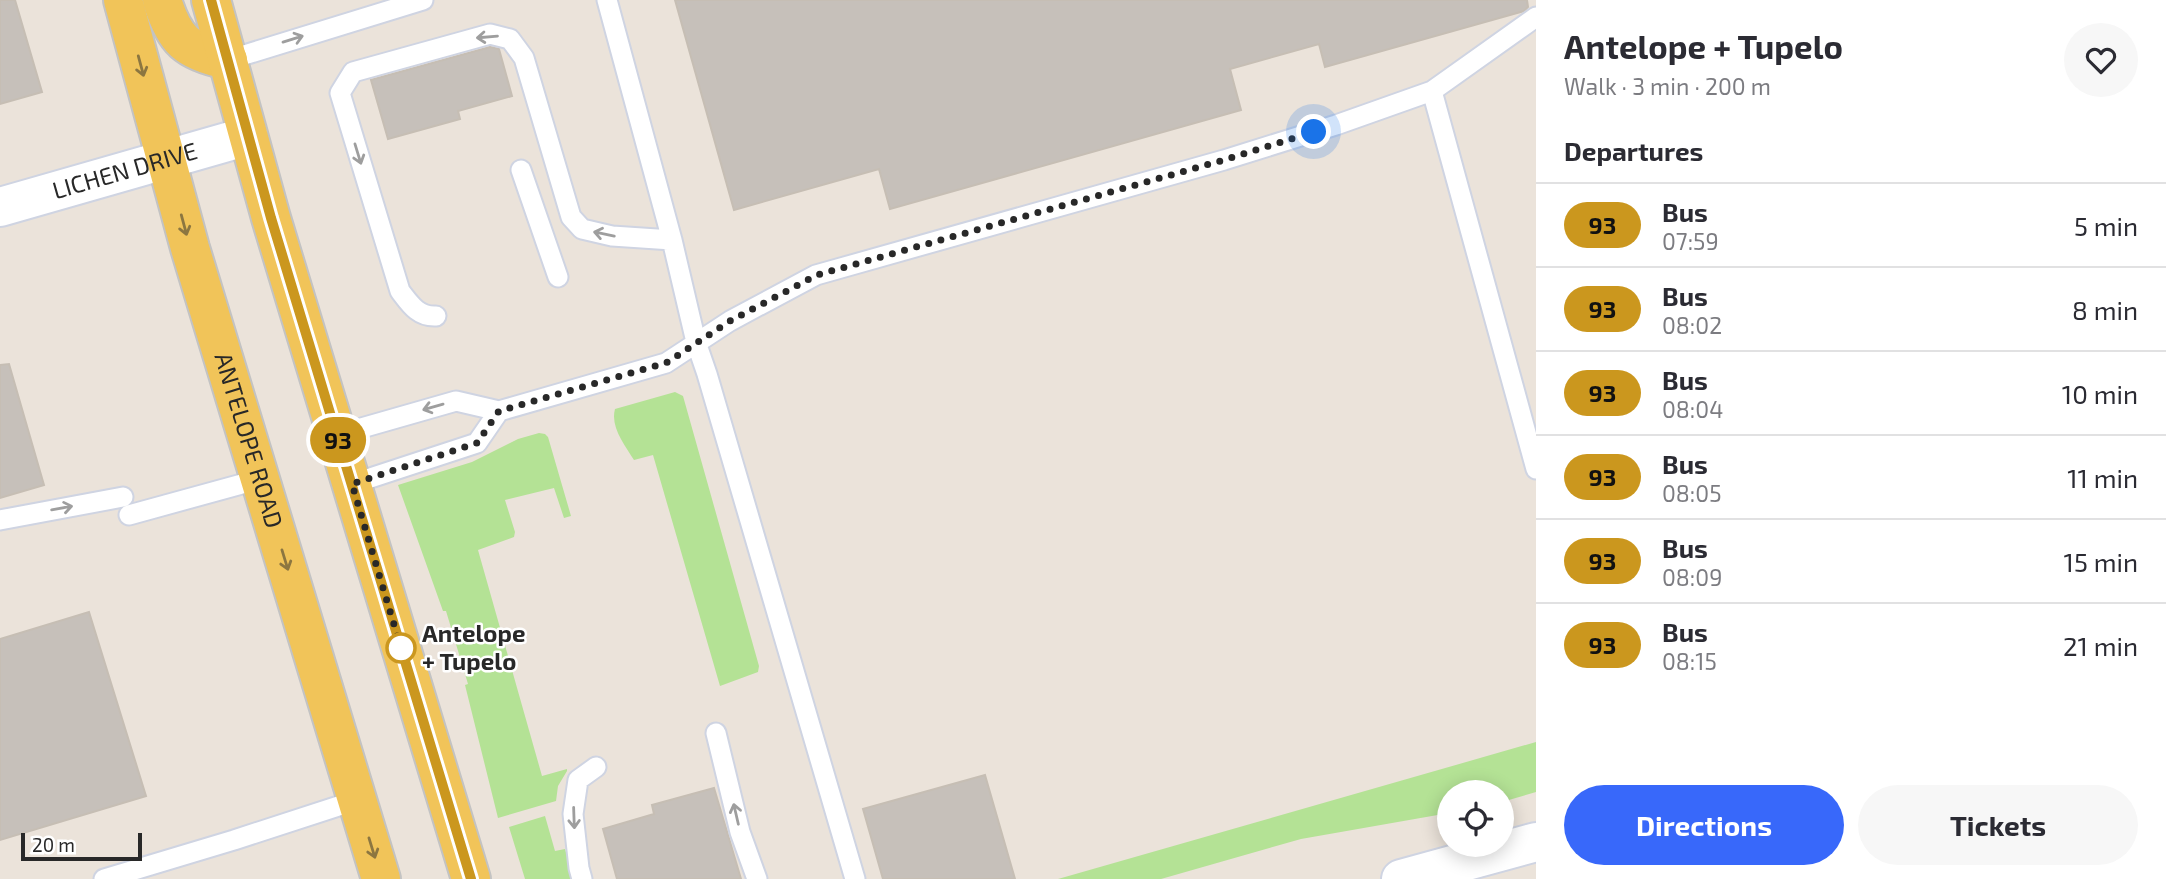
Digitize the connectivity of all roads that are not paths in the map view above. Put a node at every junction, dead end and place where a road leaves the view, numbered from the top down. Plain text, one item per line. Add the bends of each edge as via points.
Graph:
1 (123, 0) edge
2 (162, 0) edge
3 (211, 0) edge
4 (423, 0) edge
5 (607, 0) edge
6 (1536, 17) edge
7 (228, 60) junction
8 (1432, 91) junction
9 (248, 136) junction
10 (166, 159) junction
11 (521, 170) dead end
12 (0, 207) edge
13 (671, 240) junction
14 (558, 277) dead end
15 (436, 316) dead end
16 (696, 342) junction
17 (499, 411) junction
18 (337, 435) junction
19 (1536, 469) edge
20 (260, 479) junction
21 (352, 484) junction
22 (0, 520) edge
23 (716, 733) dead end
24 (596, 767) dead end
25 (358, 800) junction
26 (1536, 842) edge
27 (104, 879) edge
28 (382, 879) edge
29 (471, 879) edge
30 (582, 879) edge
31 (757, 879) edge
32 (855, 879) edge
33 (1401, 879) edge

1 -> 10 main road, ANTELOPE ROAD
2 - 7 main road via 178,37 202,55
3 - 7 main road
7 -> 4 lane
5 - 13 lane
6 - 8 lane
7 - 9 main road
8 - 16 lane via 1224,160 817,275
8 - 19 lane
9 - 10 street, LICHEN DRIVE
9 - 18 main road
10 - 12 street, LICHEN DRIVE
10 -> 20 main road, ANTELOPE ROAD
11 - 14 lane
13 -> 15 lane via 602,234 582,229 571,217 524,58 510,39 490,34 353,72 340,93 400,291 413,309 426,317
13 - 16 lane
16 - 17 lane via 666,363
16 - 32 lane
17 -> 18 lane via 456,401
17 - 21 lane via 477,443
18 - 21 main road
22 -> 20 lane via 126,506
20 -> 25 main road, ANTELOPE ROAD
21 - 29 main road
31 -> 23 lane via 740,832
24 -> 30 lane via 578,780 573,814
25 - 27 lane
25 -> 28 main road, ANTELOPE ROAD
26 - 33 street

